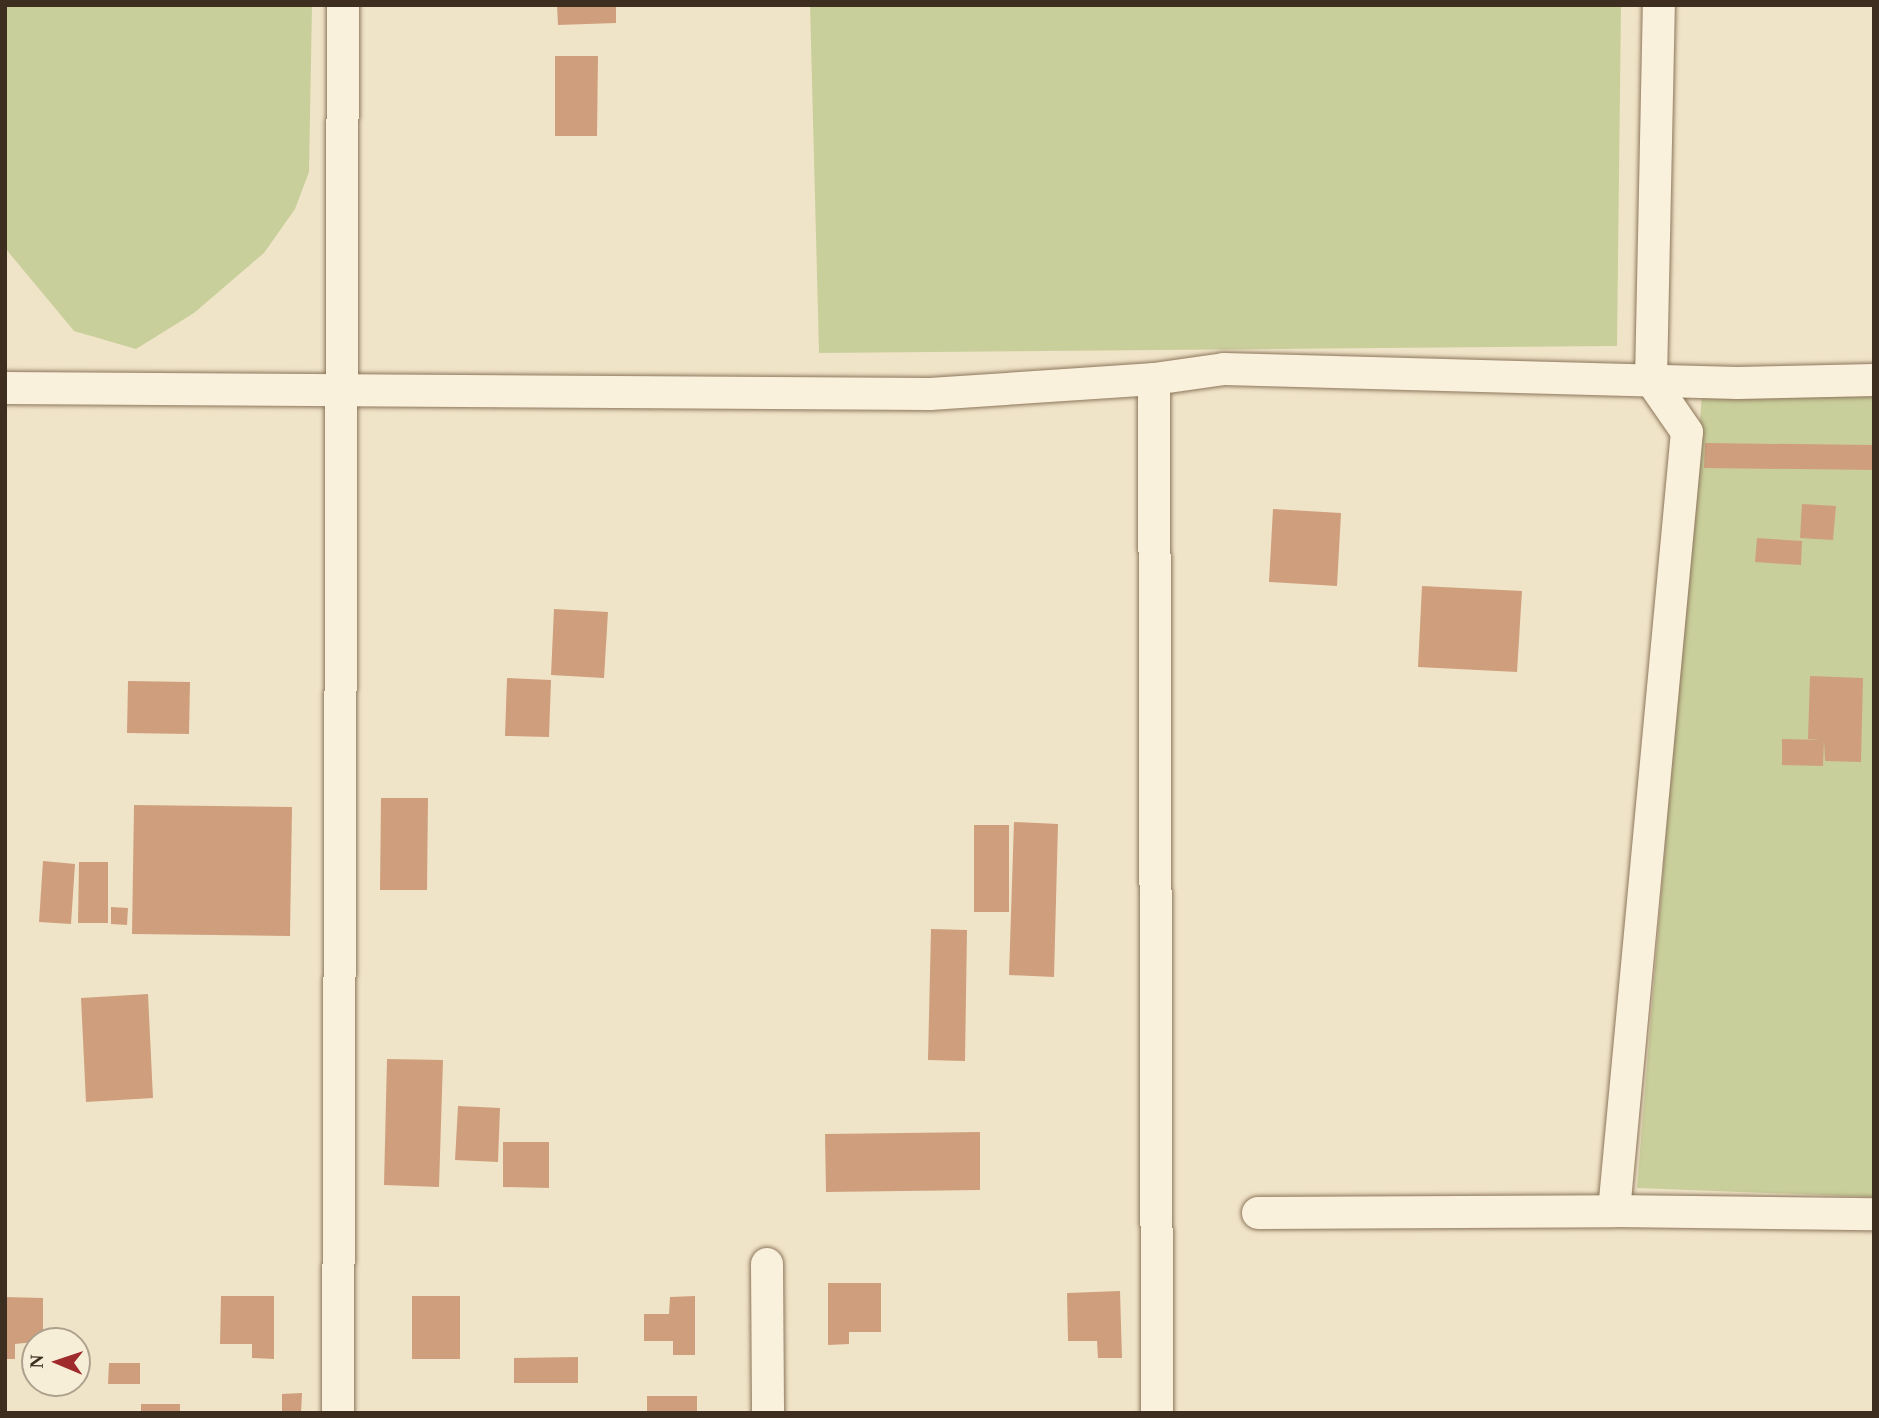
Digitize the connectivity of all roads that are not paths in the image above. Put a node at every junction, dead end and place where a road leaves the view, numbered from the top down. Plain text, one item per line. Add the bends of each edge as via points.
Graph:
1 (343, 5) edge
2 (1659, 5) edge
3 (1154, 379) junction
4 (1651, 380) junction
5 (1874, 380) edge
6 (5, 388) edge
7 (342, 390) junction
8 (1614, 1211) junction
9 (1258, 1213) dead end
10 (1874, 1214) edge
11 (768, 1264) dead end
12 (338, 1413) edge
13 (768, 1413) edge
14 (1157, 1413) edge

1 - 7 street
2 - 4 street
3 - 4 street via 1224,369
3 - 7 street via 930,394
3 - 14 street
4 - 5 street
4 - 8 street via 1687,432
6 - 7 street
7 - 12 street
8 - 9 street
8 - 10 street
11 - 13 street

